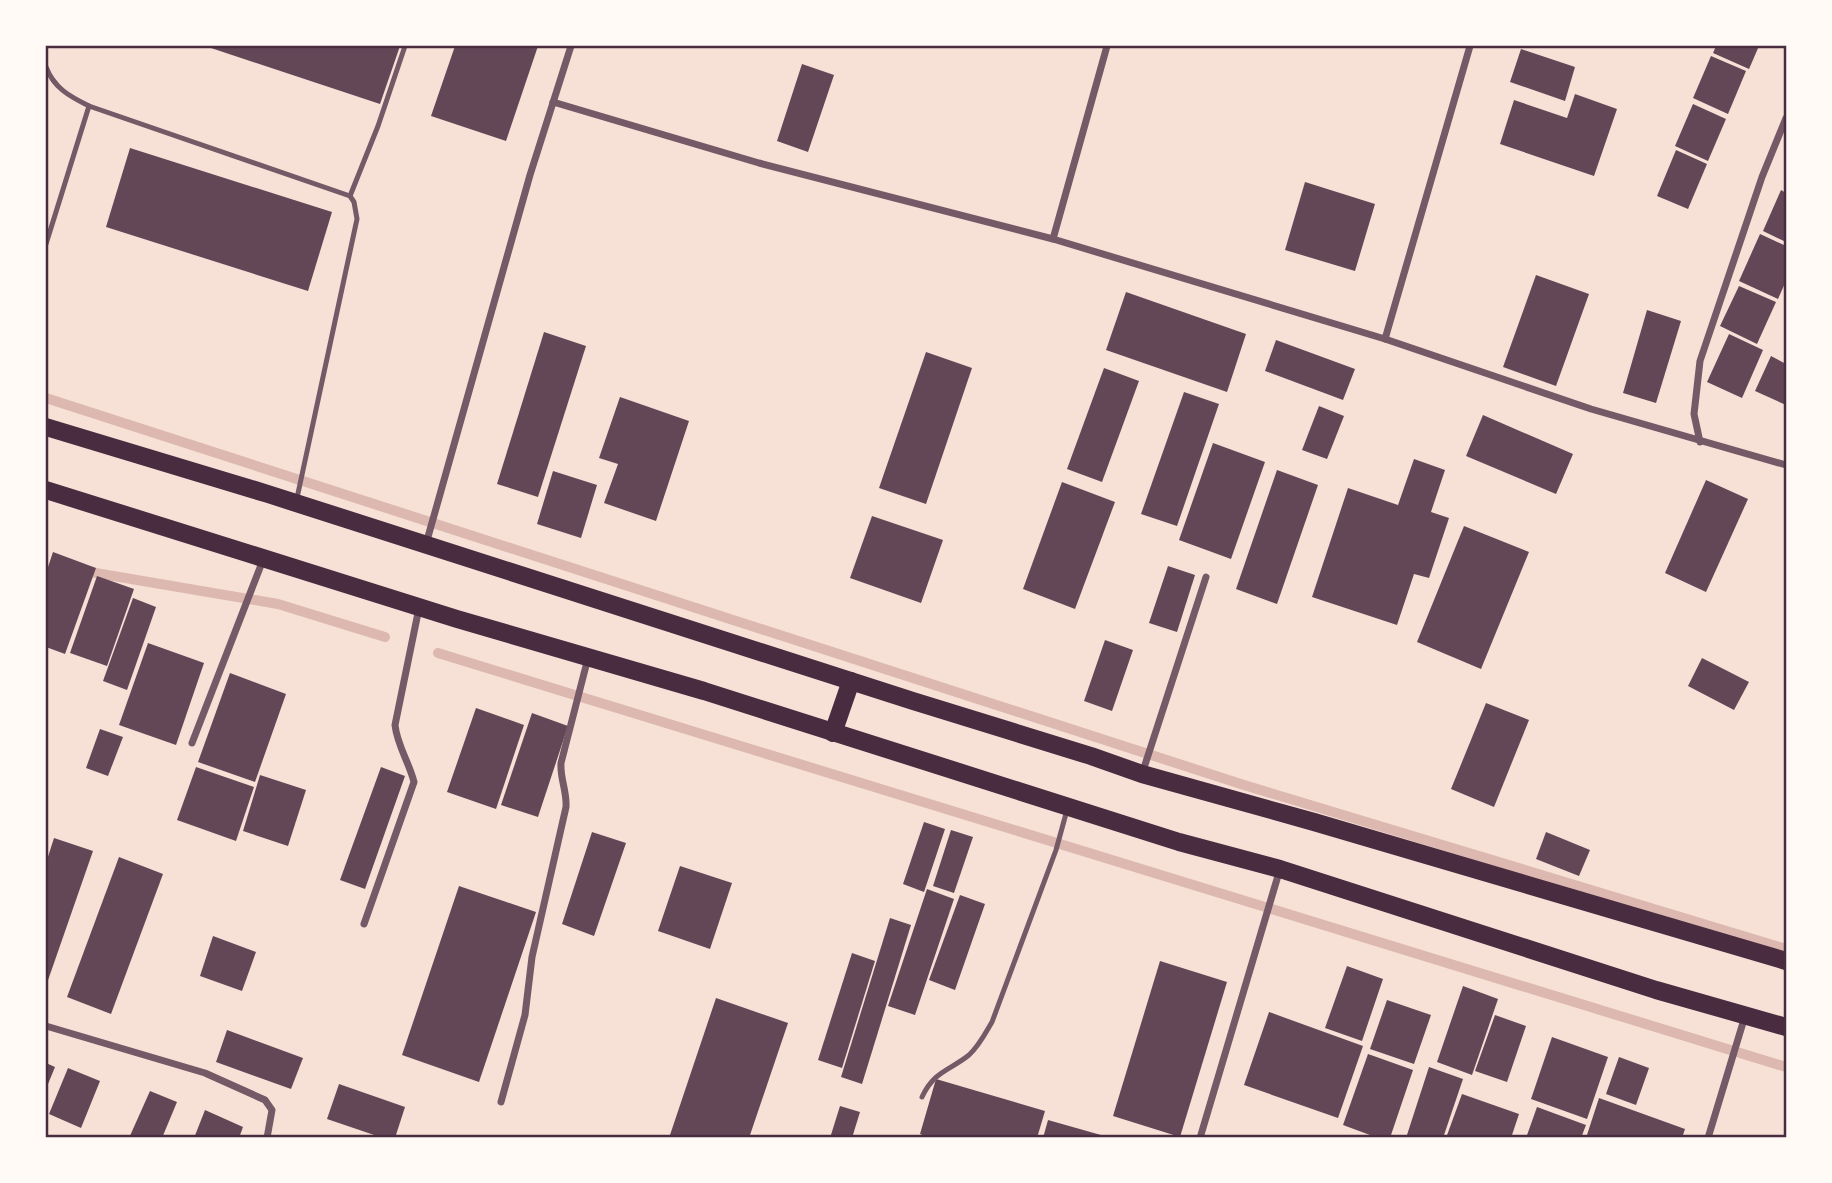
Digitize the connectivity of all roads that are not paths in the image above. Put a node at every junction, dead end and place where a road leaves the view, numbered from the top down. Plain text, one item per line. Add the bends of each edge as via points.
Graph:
1 (405, 46) edge
2 (571, 46) edge
3 (1107, 46) edge
4 (1470, 46) edge
5 (46, 67) edge
6 (553, 102) junction
7 (89, 106) junction
8 (1787, 118) edge
9 (350, 196) junction
10 (1053, 239) junction
11 (46, 244) edge
12 (1385, 339) junction
13 (46, 428) edge
14 (1700, 442) junction
15 (1787, 465) edge
16 (46, 490) edge
17 (296, 503) junction
18 (426, 544) junction
19 (264, 560) junction
20 (1206, 577) dead end
21 (419, 607) junction
22 (588, 657) junction
23 (851, 681) junction
24 (833, 733) junction
25 (192, 743) dead end
26 (1142, 774) junction
27 (1068, 807) junction
28 (1280, 869) junction
29 (364, 924) dead end
30 (1787, 961) edge
31 (1745, 1015) junction
32 (46, 1026) edge
33 (1787, 1027) edge
34 (922, 1097) dead end
35 (501, 1102) dead end
36 (267, 1138) edge
37 (1200, 1138) edge
38 (1708, 1138) edge

1 - 9 lane
2 - 6 street
3 - 10 street
4 - 12 street
5 - 7 lane via 57,87
6 - 10 street via 759,163
6 - 18 street
7 - 9 lane
7 - 11 lane
8 - 14 street via 1762,177 1700,361 1694,414
9 - 17 lane via 357,219
10 - 12 street
12 - 14 street
13 - 17 main road
14 - 15 street
16 - 19 main road
17 - 18 main road
18 - 23 main road
19 - 21 main road
19 - 25 street
20 - 26 street
21 - 22 main road
21 - 29 street via 395,725 414,782
22 - 24 main road
22 - 35 street via 561,763 566,807 531,957 525,1015
23 - 24 main road
23 - 26 main road
24 - 27 main road
26 - 30 main road
27 - 28 main road
27 - 34 lane via 992,1022 980,1043 934,1078
28 - 31 main road
28 - 37 street
31 - 33 main road
31 - 38 street
32 - 36 street via 205,1073 250,1092 272,1110

